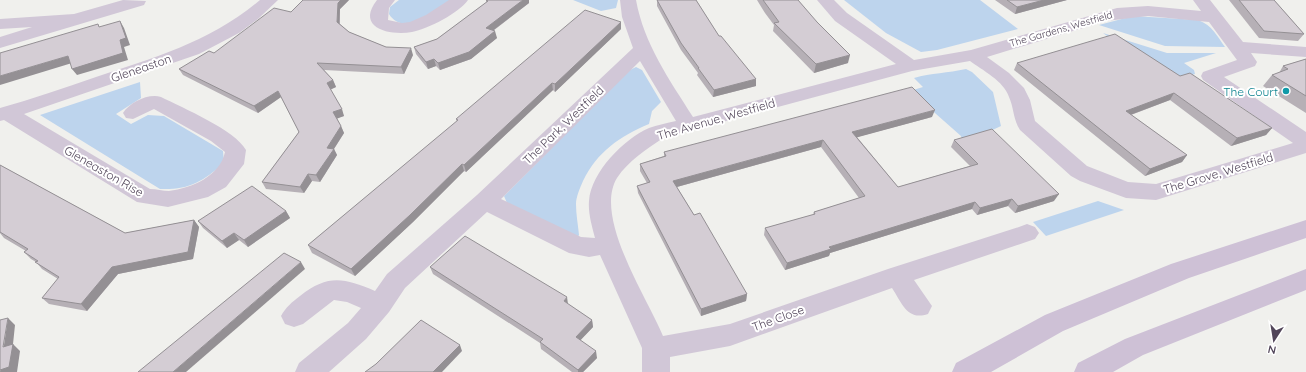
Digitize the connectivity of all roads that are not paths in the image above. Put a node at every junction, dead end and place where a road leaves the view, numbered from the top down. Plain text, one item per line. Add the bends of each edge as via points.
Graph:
1 (270, 0) edge
2 (387, 0) edge
3 (460, 0) edge
4 (628, 0) edge
5 (825, 0) edge
6 (1201, 0) edge
7 (138, 1) edge
8 (1214, 17) junction
9 (75, 19) junction
10 (0, 24) edge
11 (0, 43) edge
12 (1238, 48) junction
13 (642, 49) junction
14 (1306, 52) edge
15 (973, 55) junction
16 (911, 66) junction
17 (133, 113) dead end
18 (3, 114) edge
19 (688, 124) junction
20 (1306, 142) edge
21 (1306, 146) edge
22 (485, 202) junction
23 (1306, 228) edge
24 (1028, 233) dead end
25 (608, 244) junction
26 (897, 276) junction
27 (1306, 279) edge
28 (380, 305) junction
29 (918, 306) dead end
30 (294, 316) dead end
31 (656, 361) edge
32 (309, 372) edge
33 (966, 372) edge
34 (1088, 372) edge

1 - 18 street, Gleneaston via 254,16 216,40 158,64
2 - 3 street via 379,10 380,23 389,27 410,28 420,26
4 - 13 street via 628,8
5 - 16 street via 841,17
6 - 8 street
7 - 9 street
8 - 12 street
8 - 15 street, The Gardens, Westfield via 1128,11 1101,16 1085,23
9 - 10 street
9 - 11 street
12 - 14 street
12 - 20 street via 1248,62 1210,76
13 - 19 street
13 - 22 street, The Park, Westfield
15 - 16 street, The Gardens, Westfield
15 - 21 street, The Grove, Westfield via 1013,86 1027,125 1073,166 1088,176 1126,190 1156,192
16 - 19 street, The Avenue, Westfield
17 - 18 street, Gleneaston Rise via 154,101 218,136 236,150 233,164 218,181 200,191 168,199 144,196
19 - 25 street, The Avenue, Westfield via 656,133 640,144 612,171 604,184 600,206
22 - 25 street via 577,246 589,248
22 - 28 street, The Park, Westfield via 396,282
23 - 33 main road via 1180,271 1054,323
24 - 26 street, The Close
25 - 31 street, The Avenue, Westfield
26 - 29 street
26 - 31 street, The Close via 730,336 684,342
27 - 34 main road via 1134,347
28 - 30 street via 344,291 331,290
28 - 32 street, The Park, Westfield via 357,331

